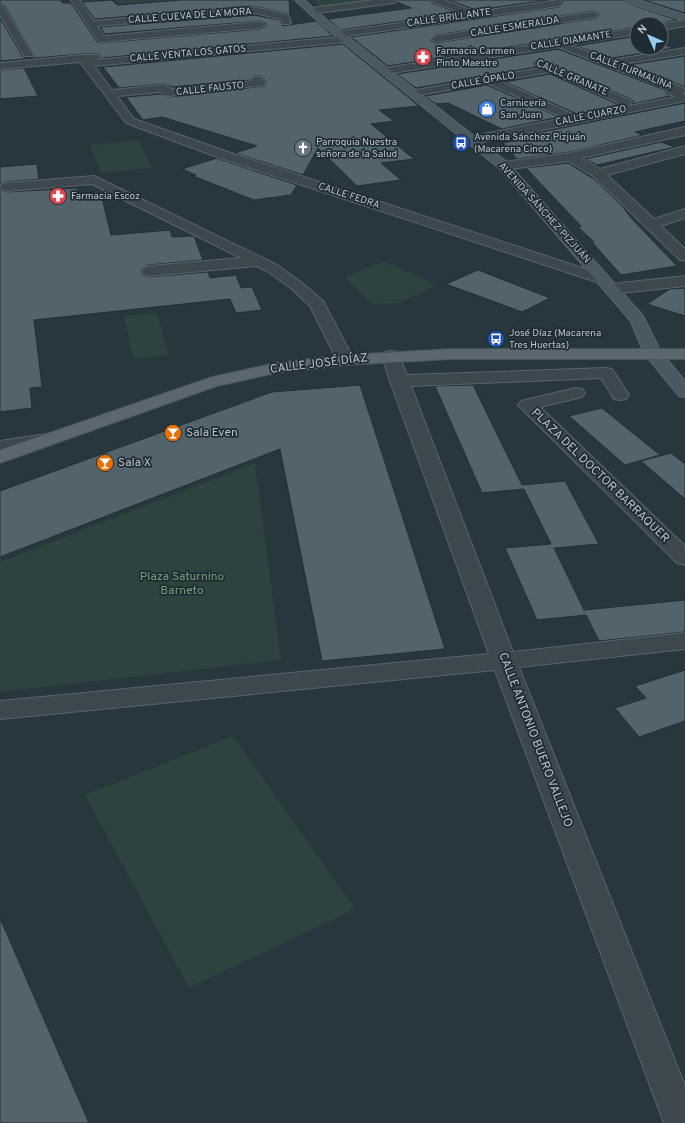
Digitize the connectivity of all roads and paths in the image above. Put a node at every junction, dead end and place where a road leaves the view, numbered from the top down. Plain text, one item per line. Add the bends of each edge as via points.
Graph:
1 (75, 0) edge
2 (436, 0) edge
3 (630, 0) edge
4 (655, 0) edge
5 (378, 1) edge
6 (297, 2) edge
7 (507, 3) dead end
8 (268, 4) dead end
9 (394, 4) edge
10 (562, 4) edge
11 (0, 8) edge
12 (522, 8) junction
13 (193, 10) dead end
14 (685, 10) edge
15 (311, 11) junction
16 (408, 13) dead end
17 (474, 15) junction
18 (685, 18) edge
19 (428, 21) junction
20 (325, 23) junction
21 (685, 23) edge
22 (90, 24) junction
23 (311, 24) dead end
24 (402, 25) junction
25 (620, 25) dead end
26 (669, 26) edge
27 (629, 28) edge
28 (629, 32) edge
29 (343, 36) junction
30 (429, 36) junction
31 (101, 39) junction
32 (559, 43) junction
33 (508, 51) junction
34 (685, 51) edge
35 (28, 54) dead end
36 (476, 57) junction
37 (113, 58) junction
38 (84, 61) junction
39 (612, 64) junction
40 (0, 66) edge
41 (552, 69) junction
42 (386, 71) junction
43 (155, 78) dead end
44 (257, 79) dead end
45 (488, 80) junction
46 (164, 88) junction
47 (414, 93) junction
48 (108, 94) junction
49 (685, 97) edge
50 (620, 110) junction
51 (575, 119) junction
52 (685, 131) edge
53 (473, 140) junction
54 (685, 150) edge
55 (570, 157) junction
56 (504, 166) junction
57 (598, 173) junction
58 (7, 187) dead end
59 (685, 213) edge
60 (652, 224) junction
61 (682, 250) edge
62 (258, 261) junction
63 (149, 271) dead end
64 (685, 281) edge
65 (607, 284) junction
66 (653, 353) junction
67 (685, 354) edge
68 (390, 356) junction
69 (345, 360) junction
70 (399, 381) junction
71 (685, 392) edge
72 (576, 393) dead end
73 (620, 395) dead end
74 (51, 439) junction
75 (0, 447) edge
76 (0, 456) edge
77 (682, 551) edge
78 (685, 641) edge
79 (504, 661) junction
80 (0, 710) edge
81 (685, 1122) edge
82 (682, 1123) edge

1 - 22 street
2 - 17 street
3 - 18 street
4 - 14 street
5 - 9 street
5 - 15 street
6 - 15 street, AVENIDA SÁNCHEZ PIZJUÁN
7 - 12 street
8 - 13 street, CALLE CUEVA DE LA MORA
10 - 12 street, CALLE BRILLANTE
10 - 30 street, CALLE ESMERALDA via 598,17
11 - 35 street
12 - 17 street, CALLE BRILLANTE
15 - 20 street, AVENIDA SÁNCHEZ PIZJUÁN
16 - 19 street
17 - 19 street, CALLE BRILLANTE
19 - 24 street, CALLE BRILLANTE
20 - 23 street
20 - 29 street, AVENIDA SÁNCHEZ PIZJUÁN
21 - 26 street
22 - 31 street
22 - 31 street, CALLE CUEVA DE LA MORA via 254,10 285,17 292,24
24 - 29 street, CALLE BRILLANTE
24 - 30 street
25 - 27 street
28 - 32 street, CALLE DIAMANTE
29 - 37 street, CALLE VENTA LOS GATOS via 290,44
29 - 42 street, AVENIDA SÁNCHEZ PIZJUÁN
30 - 36 street
31 - 37 street
32 - 33 street, CALLE DIAMANTE
32 - 39 street, CALLE TURMALINA
33 - 36 street, CALLE DIAMANTE
33 - 41 street, CALLE GRANATE
34 - 39 street
36 - 42 street, CALLE DIAMANTE
37 - 38 street, CALLE VENTA LOS GATOS
38 - 40 street, CALLE VENTA LOS GATOS
38 - 48 street, CALLE FEDRA
39 - 49 street, CALLE TURMALINA via 680,90 671,91
41 - 45 street, CALLE ÓPALO
41 - 50 street, CALLE GRANATE via 626,102
42 - 47 street, AVENIDA SÁNCHEZ PIZJUÁN
43 - 46 street
44 - 46 street, CALLE FAUSTO via 262,83 168,93
45 - 47 street, CALLE ÓPALO
45 - 51 street
46 - 48 street, CALLE FAUSTO
47 - 53 street, AVENIDA SÁNCHEZ PIZJUÁN
48 - 65 street, CALLE FEDRA via 130,121 156,131
49 - 50 street, CALLE CUARZO
50 - 51 street, CALLE CUARZO
51 - 53 street, CALLE CUARZO
52 - 55 street
53 - 56 street, AVENIDA SÁNCHEZ PIZJUÁN
54 - 57 street
55 - 56 street
55 - 57 street
56 - 65 street, AVENIDA SÁNCHEZ PIZJUÁN
57 - 60 street
58 - 62 street via 94,180
59 - 60 street
60 - 61 street
62 - 63 street
62 - 69 street via 278,272 317,304
64 - 65 street
65 - 66 street, AVENIDA SÁNCHEZ PIZJUÁN via 637,319
66 - 67 main road, CALLE JOSÉ DÍAZ
66 - 68 main road, CALLE JOSÉ DÍAZ
66 - 71 street, AVENIDA SÁNCHEZ PIZJUÁN
68 - 69 main road, CALLE JOSÉ DÍAZ
68 - 70 street, CALLE ANTONIO BUERO VALLEJO
69 - 74 main road, CALLE JOSÉ DÍAZ via 276,368 212,382
70 - 73 street via 606,373
70 - 79 street, CALLE ANTONIO BUERO VALLEJO
72 - 77 street, PLAZA DEL DOCTOR BARRAQUER via 527,404
74 - 75 street
74 - 76 main road, CALLE JOSÉ DÍAZ
78 - 79 street
79 - 80 street
79 - 82 street, CALLE ANTONIO BUERO VALLEJO
81 - 82 street

